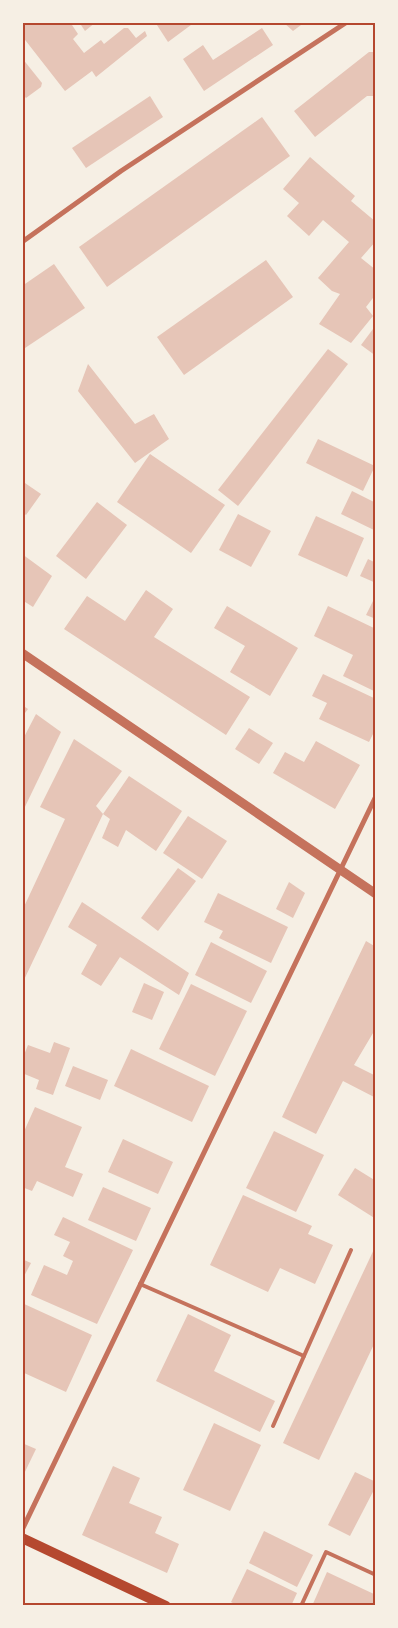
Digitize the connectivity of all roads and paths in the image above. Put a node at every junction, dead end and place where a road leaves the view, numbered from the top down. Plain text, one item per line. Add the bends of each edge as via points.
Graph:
1 (347, 22) edge
2 (22, 242) edge
3 (22, 652) edge
4 (376, 796) edge
5 (340, 870) junction
6 (376, 894) edge
7 (350, 1250) dead end
8 (140, 1284) junction
9 (304, 1356) junction
10 (273, 1426) dead end
11 (22, 1530) edge
12 (22, 1538) edge
13 (376, 1575) edge
14 (166, 1606) edge
15 (301, 1606) edge

1 - 2 street via 121,171
3 - 5 street
4 - 5 street
5 - 6 street
5 - 8 street
7 - 9 lane
8 - 9 lane
8 - 11 street
9 - 10 lane
12 - 14 main road
13 - 15 lane via 326,1552

